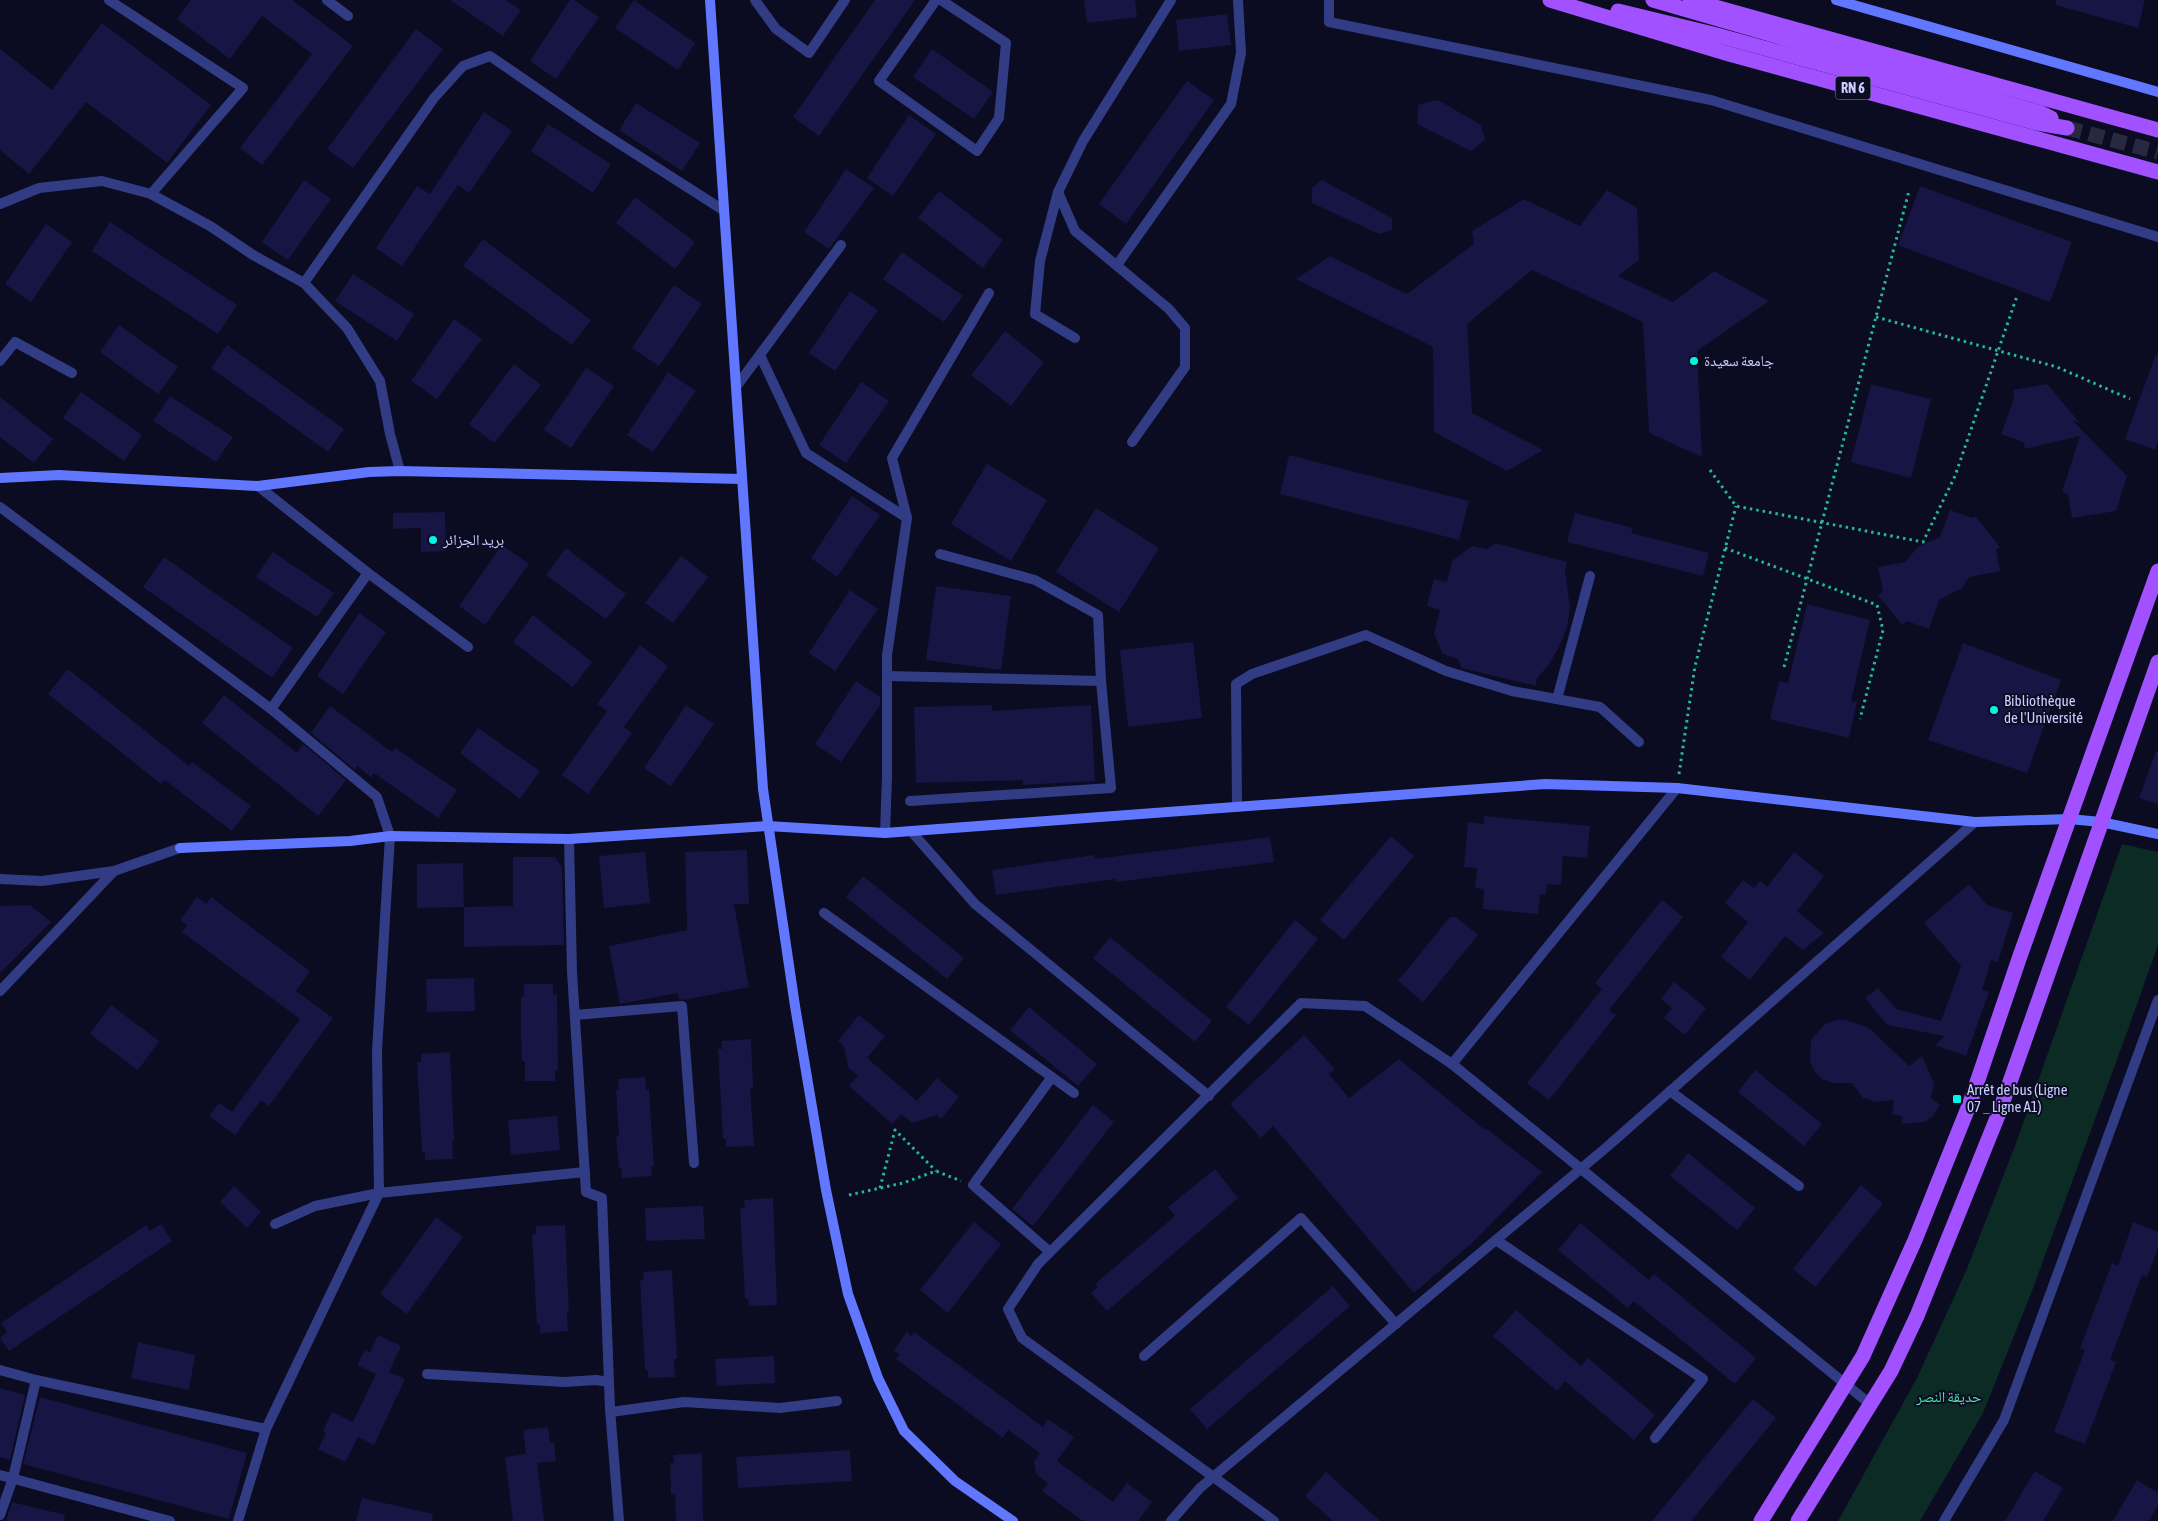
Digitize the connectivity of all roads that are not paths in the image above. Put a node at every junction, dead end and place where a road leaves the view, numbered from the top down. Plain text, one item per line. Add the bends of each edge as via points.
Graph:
1 (109, 0) edge
2 (327, 0) edge
3 (710, 0) edge
4 (755, 0) edge
5 (845, 0) edge
6 (936, 0) edge
7 (941, 0) edge
8 (1171, 0) edge
9 (1238, 0) edge
10 (1329, 0) edge
11 (1550, 0) edge
12 (1575, 0) edge
13 (1653, 0) edge
14 (1690, 0) edge
15 (1836, 0) edge
16 (1852, 2) edge
17 (348, 16) dead end
18 (2158, 92) edge
19 (2158, 130) edge
20 (2158, 172) edge
21 (1058, 192) junction
22 (151, 194) junction
23 (0, 204) edge
24 (723, 210) junction
25 (2158, 237) edge
26 (841, 245) dead end
27 (1117, 265) junction
28 (304, 284) junction
29 (989, 293) dead end
30 (1075, 338) dead end
31 (760, 355) junction
32 (0, 361) edge
33 (72, 373) dead end
34 (736, 387) junction
35 (1132, 442) dead end
36 (400, 471) junction
37 (0, 478) edge
38 (741, 479) junction
39 (258, 486) junction
40 (0, 507) edge
41 (907, 518) junction
42 (940, 554) dead end
43 (2158, 571) edge
44 (368, 573) junction
45 (1590, 576) dead end
46 (468, 647) dead end
47 (2158, 662) edge
48 (887, 676) junction
49 (1101, 681) junction
50 (1557, 699) junction
51 (271, 709) junction
52 (1639, 742) dead end
53 (1677, 788) junction
54 (910, 801) dead end
55 (1237, 807) junction
56 (2069, 819) junction
57 (1975, 822) junction
58 (2101, 822) junction
59 (767, 826) junction
60 (910, 830) junction
61 (885, 833) junction
62 (2158, 834) edge
63 (390, 836) junction
64 (569, 839) junction
65 (114, 871) junction
66 (0, 879) edge
67 (824, 913) dead end
68 (0, 991) edge
69 (2158, 1000) edge
70 (575, 1015) junction
71 (1452, 1064) junction
72 (1052, 1077) junction
73 (1670, 1091) junction
74 (1074, 1093) dead end
75 (1209, 1096) junction
76 (694, 1163) dead end
77 (1581, 1168) junction
78 (585, 1172) junction
79 (1799, 1186) dead end
80 (379, 1193) junction
81 (275, 1224) dead end
82 (1496, 1240) junction
83 (1050, 1252) junction
84 (1396, 1324) junction
85 (1144, 1356) dead end
86 (0, 1370) edge
87 (427, 1374) dead end
88 (36, 1380) junction
89 (610, 1382) junction
90 (1847, 1383) junction
91 (837, 1401) dead end
92 (1870, 1404) junction
93 (611, 1412) junction
94 (266, 1429) junction
95 (1655, 1438) dead end
96 (0, 1475) edge
97 (1214, 1476) junction
98 (12, 1478) junction
99 (0, 1515) edge
100 (170, 1521) edge
101 (238, 1521) edge
102 (619, 1521) edge
103 (1013, 1521) edge
104 (1171, 1521) edge
105 (1274, 1521) edge
106 (1761, 1521) edge
107 (1798, 1521) edge
108 (1944, 1521) edge

1 - 22 street via 243,88
2 - 17 street
3 - 24 street
4 - 5 street via 776,29 809,53
6 - 7 street via 879,81 977,151 999,118 1006,43
8 - 21 street via 1083,141
9 - 27 street via 1241,53 1231,104
10 - 25 street via 1328,22 1711,100
11 - 20 main road, RN 6 via 1738,56
12 - 13 main road, RN 6 via 1713,34 2037,123 2067,128 2041,113
14 - 19 main road
15 - 16 street
16 - 18 street
21 - 27 street via 1075,231
21 - 30 street via 1040,261 1035,314
22 - 23 street via 102,181 39,188
22 - 28 street
24 - 28 street via 490,56 463,66 434,98
24 - 34 street
26 - 31 street
27 - 35 street via 1169,309 1185,328 1185,367
28 - 36 street via 347,328 380,381
29 - 41 street via 892,458
31 - 34 street
31 - 41 street via 806,454
32 - 33 street via 15,342
34 - 38 street
36 - 38 street
36 - 39 street
37 - 39 street via 59,475
38 - 59 street
39 - 44 street
40 - 51 street
41 - 48 street via 887,655
42 - 49 street via 1035,580 1098,615
43 - 56 main road
44 - 46 street
44 - 51 street
45 - 50 street
47 - 58 main road
48 - 49 street
48 - 61 street
49 - 54 street via 1110,788
50 - 52 street via 1600,707
50 - 55 street via 1512,691 1446,671 1366,634 1252,674 1236,684
51 - 63 street via 377,798
53 - 55 street via 1545,784
53 - 57 street
53 - 71 street
55 - 60 street
56 - 57 street
56 - 58 street
56 - 90 main road via 1970,1102 1888,1303
57 - 73 street
58 - 62 street
58 - 92 main road via 1999,1113 1917,1316 1891,1371
59 - 61 street
59 - 64 street
59 - 103 street via 826,1190 848,1294 878,1378 904,1431 955,1481
60 - 61 street
60 - 75 street via 975,904
63 - 64 street
63 - 65 street via 180,848
63 - 80 street via 377,1051
64 - 70 street
65 - 66 street via 42,881
65 - 68 street
67 - 72 street
69 - 108 street via 2004,1420
70 - 76 street via 682,1006
70 - 78 street
71 - 75 street via 1365,1006 1301,1003
71 - 77 street
72 - 74 street
72 - 83 street via 973,1185
73 - 77 street
73 - 79 street
75 - 83 street
77 - 82 street
77 - 90 street
78 - 80 street
78 - 89 street via 586,1192 602,1198
80 - 81 street via 315,1206
80 - 94 street
82 - 84 street
82 - 95 street via 1702,1379
83 - 97 street via 1038,1264 1008,1309 1022,1338
84 - 85 street via 1301,1218
84 - 97 street
86 - 88 street
87 - 89 street
88 - 94 street
88 - 98 street
89 - 93 street
90 - 92 street
90 - 106 main road
91 - 93 street via 780,1408 684,1402
92 - 107 main road
93 - 102 street
94 - 101 street
96 - 98 street
97 - 104 street
97 - 105 street
98 - 99 street
98 - 100 street

